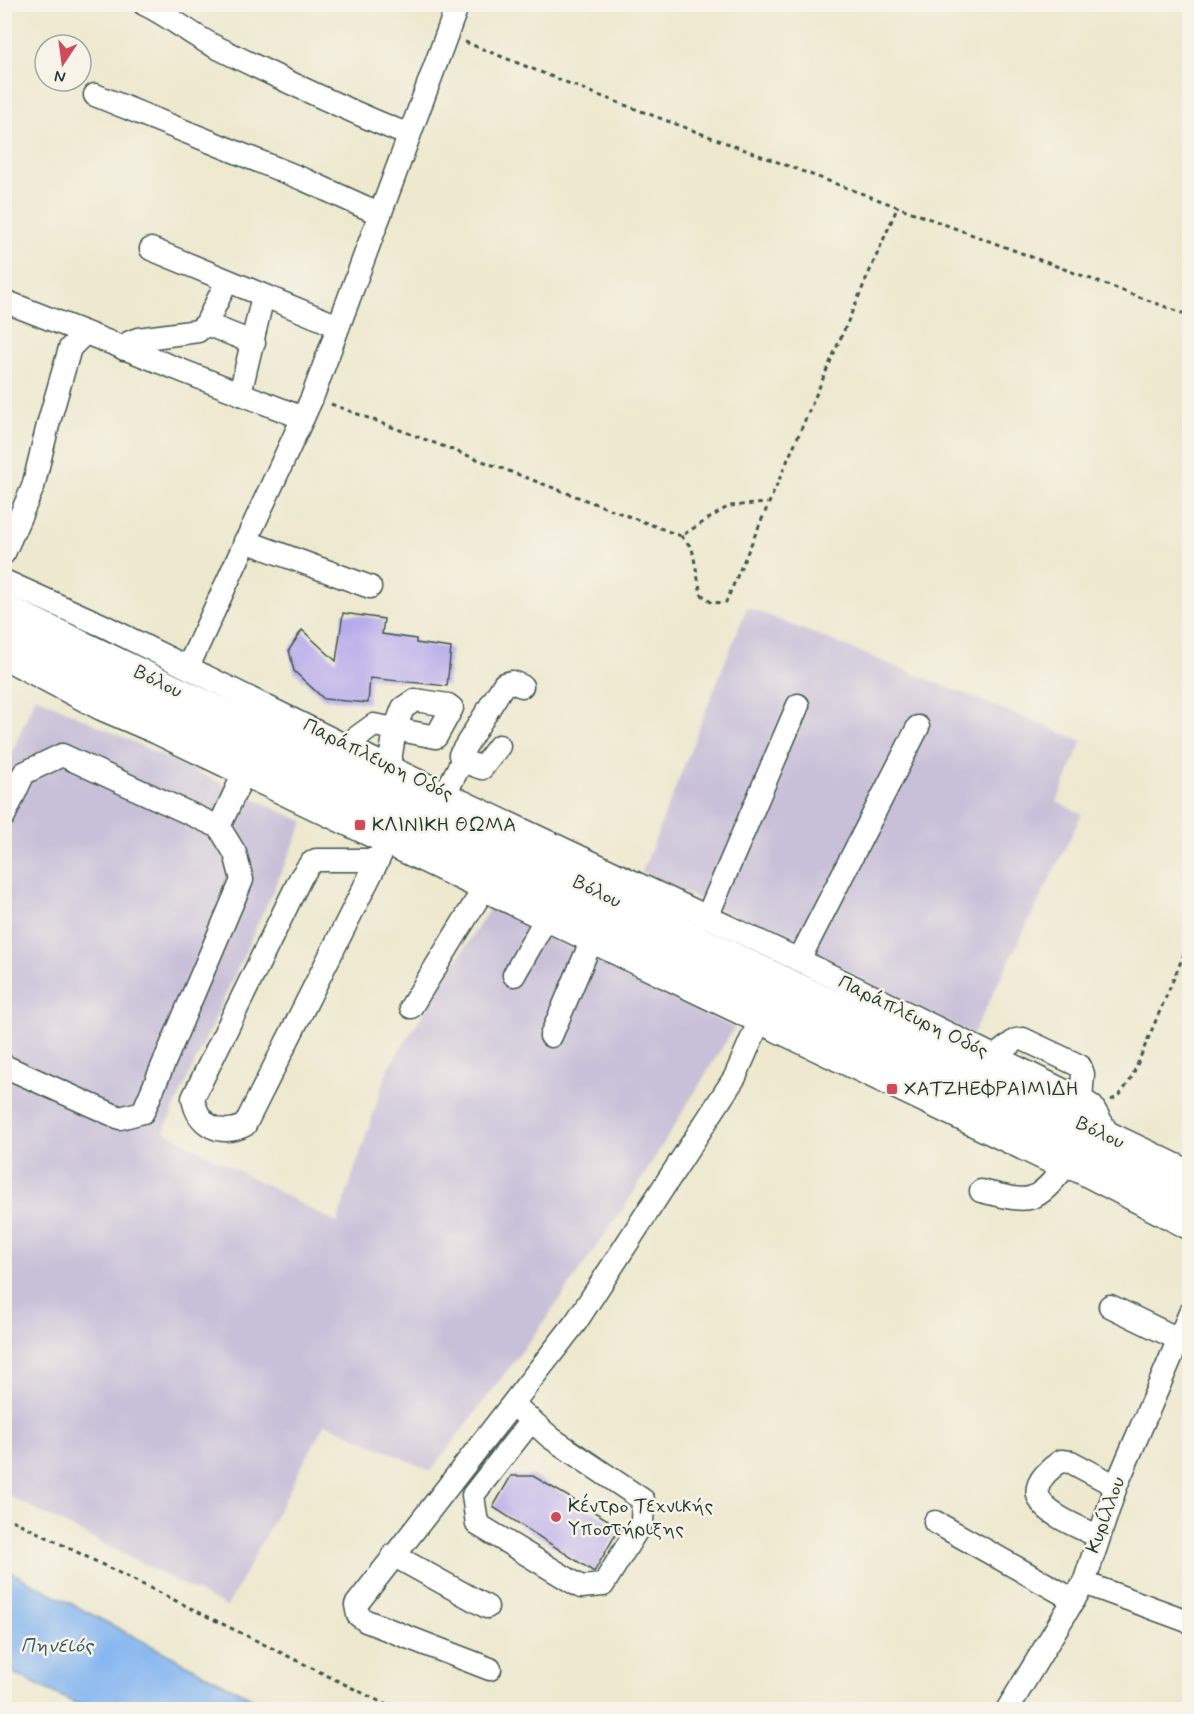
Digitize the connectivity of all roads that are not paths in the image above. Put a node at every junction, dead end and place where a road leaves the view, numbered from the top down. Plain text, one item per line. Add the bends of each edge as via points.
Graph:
1 (144, 4) edge
2 (458, 4) edge
3 (95, 95) dead end
4 (410, 135) junction
5 (380, 214) junction
6 (151, 249) dead end
7 (227, 281) junction
8 (263, 296) junction
9 (4, 302) edge
10 (206, 324) junction
11 (338, 327) junction
12 (85, 333) junction
13 (254, 344) junction
14 (124, 349) junction
15 (240, 394) junction
16 (307, 408) junction
17 (245, 542) junction
18 (4, 553) edge
19 (4, 581) edge
20 (370, 587) dead end
21 (4, 608) edge
22 (4, 636) edge
23 (4, 658) edge
24 (188, 667) junction
25 (522, 686) dead end
26 (798, 705) dead end
27 (918, 727) dead end
28 (345, 746) junction
29 (499, 746) dead end
30 (462, 761) junction
31 (389, 766) junction
32 (243, 774) junction
33 (446, 792) junction
34 (4, 816) edge
35 (219, 828) junction
36 (376, 854) junction
37 (483, 890) junction
38 (707, 917) junction
39 (545, 920) junction
40 (591, 942) junction
41 (799, 960) junction
42 (514, 975) dead end
43 (411, 1007) dead end
44 (759, 1022) junction
45 (551, 1036) dead end
46 (4, 1066) edge
47 (1089, 1159) junction
48 (1190, 1175) edge
49 (981, 1191) dead end
50 (1190, 1202) edge
51 (1190, 1229) edge
52 (1110, 1306) dead end
53 (1190, 1313) edge
54 (1178, 1339) junction
55 (514, 1405) junction
56 (531, 1421) junction
57 (1116, 1486) junction
58 (935, 1522) dead end
59 (1097, 1536) junction
60 (393, 1555) junction
61 (1079, 1592) junction
62 (487, 1607) dead end
63 (1190, 1622) edge
64 (490, 1669) dead end
65 (1007, 1710) edge

1 - 4 street via 213,46 337,106
2 - 4 street
3 - 5 street
4 - 5 street
5 - 11 street
6 - 7 street
7 - 8 street
7 - 10 street
8 - 11 street
8 - 13 street
9 - 12 street
10 - 13 street
10 - 14 street via 191,334 133,341
11 - 16 street
12 - 14 street
12 - 18 street via 70,348 33,487
13 - 15 street
14 - 15 street
15 - 16 street
16 - 17 street
17 - 20 street
17 - 24 street
19 - 24 street, Παράπλευρη Οδός
21 - 47 main road, Βόλου
22 - 47 main road, Βόλου
23 - 32 street via 101,709
24 - 28 street, Παράπλευρη Οδός
25 - 30 street via 504,684 460,754
26 - 38 street
27 - 41 street
28 - 31 street, Παράπλευρη Οδός
28 - 31 street via 374,725 395,729
29 - 30 street via 482,768
30 - 33 street
31 - 33 street, Παράπλευρη Οδός
32 - 35 street
32 - 36 street via 350,826
33 - 38 street, Παράπλευρη Οδός
34 - 35 street via 24,773 62,755
35 - 46 street via 235,853 242,880 143,1112 120,1118
36 - 36 street via 246,1125 232,1131 212,1128 197,1112 193,1098 301,877 312,861
36 - 37 street
37 - 39 street
37 - 43 street
38 - 41 street, Παράπλευρη Οδός
39 - 40 street
39 - 42 street
40 - 44 street
40 - 45 street
41 - 47 street, Παράπλευρη Οδός via 1086,1102
44 - 47 street via 973,1126
44 - 55 street via 735,1077 689,1151 576,1322
47 - 48 main road, Βόλου
47 - 49 street via 1034,1198 1018,1199
47 - 50 main road, Βόλου
47 - 51 street
52 - 54 street
53 - 54 street, Κυρίλλου
54 - 57 street, Κυρίλλου
55 - 56 street
55 - 60 street
56 - 56 street via 644,1500 642,1522 603,1585 581,1587 477,1524 473,1495
57 - 59 street, Κυρίλλου
57 - 59 street via 1071,1462 1061,1461 1043,1478 1040,1503 1047,1512
58 - 61 street
59 - 61 street, Κυρίλλου
60 - 62 street
60 - 64 street via 356,1605 358,1615 366,1622
61 - 63 street
61 - 65 street, Κυρίλλου

